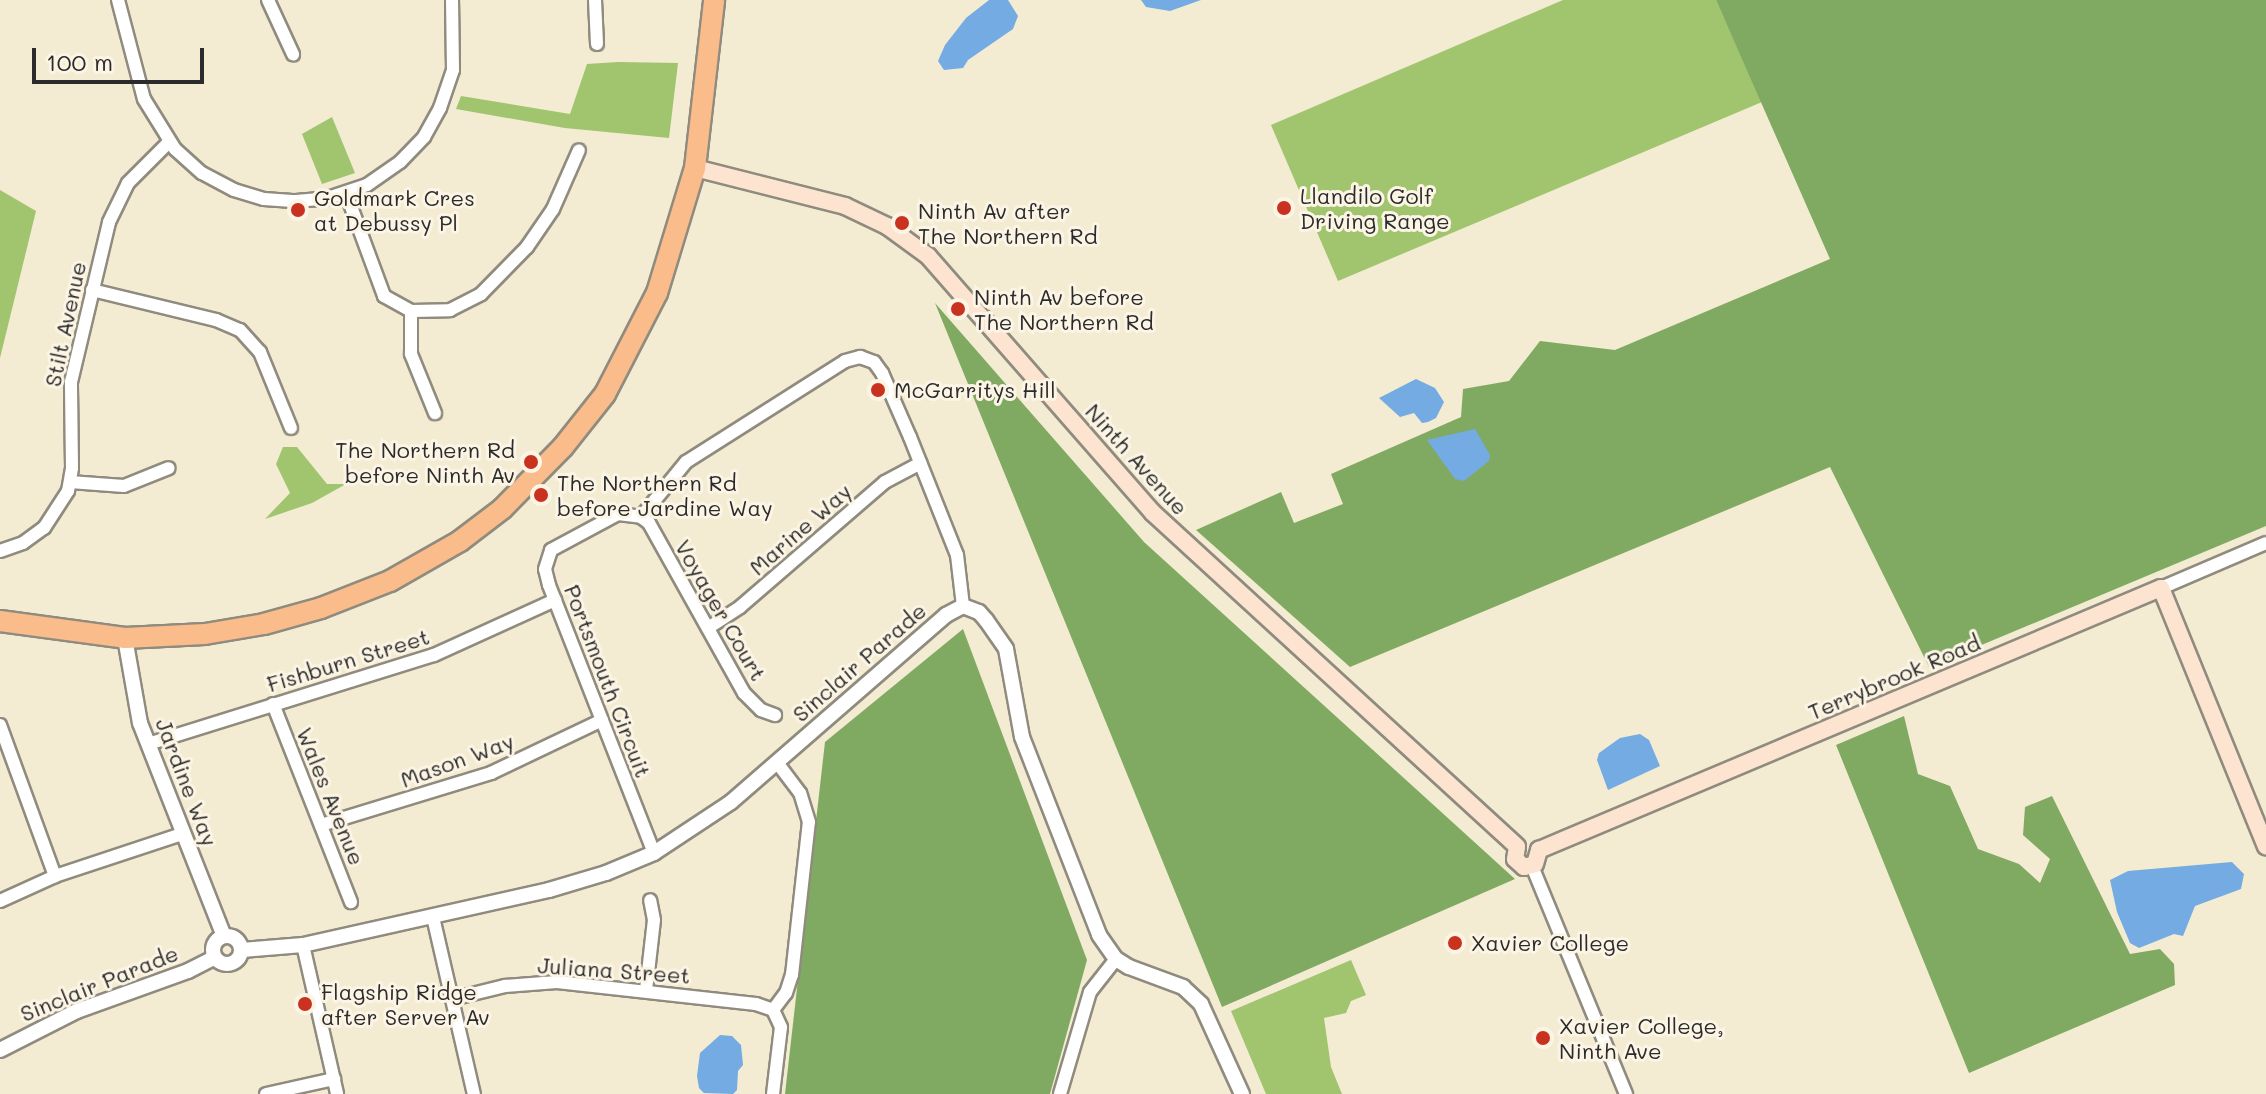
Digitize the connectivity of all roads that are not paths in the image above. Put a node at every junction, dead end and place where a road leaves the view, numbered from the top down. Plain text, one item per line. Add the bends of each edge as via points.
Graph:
1 (118, 0) edge
2 (268, 0) edge
3 (452, 0) edge
4 (595, 0) edge
5 (714, 0) edge
6 (597, 44) dead end
7 (293, 54) dead end
8 (169, 142) junction
9 (579, 150) dead end
10 (695, 168) junction
11 (346, 193) junction
12 (92, 290) junction
13 (411, 311) junction
14 (435, 413) dead end
15 (291, 428) dead end
16 (920, 463) junction
17 (169, 468) dead end
18 (70, 482) junction
19 (641, 517) junction
20 (2266, 543) edge
21 (0, 551) edge
22 (2161, 588) junction
23 (555, 600) junction
24 (963, 606) junction
25 (0, 621) edge
26 (708, 628) junction
27 (125, 638) junction
28 (273, 704) junction
29 (775, 715) dead end
30 (602, 720) junction
31 (0, 725) edge
32 (148, 744) junction
33 (777, 762) junction
34 (321, 825) junction
35 (182, 834) junction
36 (2266, 846) edge
37 (654, 853) junction
38 (1535, 858) junction
39 (55, 876) junction
40 (650, 900) dead end
41 (0, 901) edge
42 (351, 902) dead end
43 (433, 917) junction
44 (224, 936) junction
45 (303, 945) junction
46 (242, 950) junction
47 (215, 957) junction
48 (1116, 959) junction
49 (646, 990) junction
50 (452, 999) junction
51 (773, 1010) junction
52 (0, 1050) edge
53 (334, 1079) junction
54 (266, 1094) edge
55 (337, 1094) edge
56 (474, 1094) edge
57 (773, 1094) edge
58 (1060, 1094) edge
59 (1242, 1094) edge
60 (1626, 1094) edge

1 - 8 street via 144,99
2 - 7 street
3 - 11 street via 453,65 437,116 400,162
4 - 6 street
5 - 10 highway
8 - 11 street via 209,177 255,197 306,201
8 - 12 street, Stilt Avenue via 120,196
9 - 13 street via 548,217 503,274 457,308
10 - 27 highway via 657,293 620,369 572,437 502,509 412,570 332,604 234,630
10 - 38 main road, Ninth Avenue via 845,206 887,226 928,256 1152,512 1517,847 1517,862
11 - 13 street via 381,291
12 - 15 street via 240,330 260,352
12 - 18 street, Stilt Avenue via 71,382
13 - 14 street via 411,354
16 - 19 street via 882,373 870,360 855,357 686,462
16 - 24 street via 960,564
16 - 26 street, Marine Way via 885,482 740,607
17 - 18 street via 124,486
18 - 21 street, Stilt Avenue via 44,528
19 - 23 street, Portsmouth Circuit via 618,514 551,550 545,569
19 - 26 street, Voyager Court
20 - 22 street, Terrybrook Road
22 - 36 main road
22 - 38 main road, Terrybrook Road
23 - 28 street, Fishburn Street via 434,655
23 - 30 street, Portsmouth Circuit
24 - 33 street, Sinclair Parade via 946,615
24 - 48 street via 979,612 1006,649 1022,737 1099,935
25 - 27 highway
26 - 29 street, Voyager Court via 744,693 761,710
27 - 32 street, Jardine Way
28 - 32 street, Fishburn Street
28 - 34 street, Wales Avenue
30 - 34 street, Mason Way via 491,773
30 - 37 street, Portsmouth Circuit
31 - 39 street
32 - 35 street, Jardine Way
33 - 37 street, Sinclair Parade via 708,820
33 - 51 street via 800,793 809,822 792,975
34 - 42 street, Wales Avenue
35 - 39 street
35 - 44 street, Jardine Way
37 - 43 street, Sinclair Parade via 581,881
38 - 60 street
39 - 41 street
40 - 49 street via 654,920
43 - 45 street, Sinclair Parade
43 - 50 street
44 - 46 street via 236,939
44 - 47 street via 214,944
45 - 46 street, Sinclair Parade
45 - 53 street
46 - 47 street via 231,964
47 - 52 street, Sinclair Parade via 77,1011
48 - 58 street via 1090,992
48 - 59 street via 1183,987 1201,1004
49 - 50 street, Juliana Street via 557,982 505,986
49 - 51 street, Juliana Street
50 - 56 street
51 - 57 street via 781,1027
53 - 54 street
53 - 55 street

